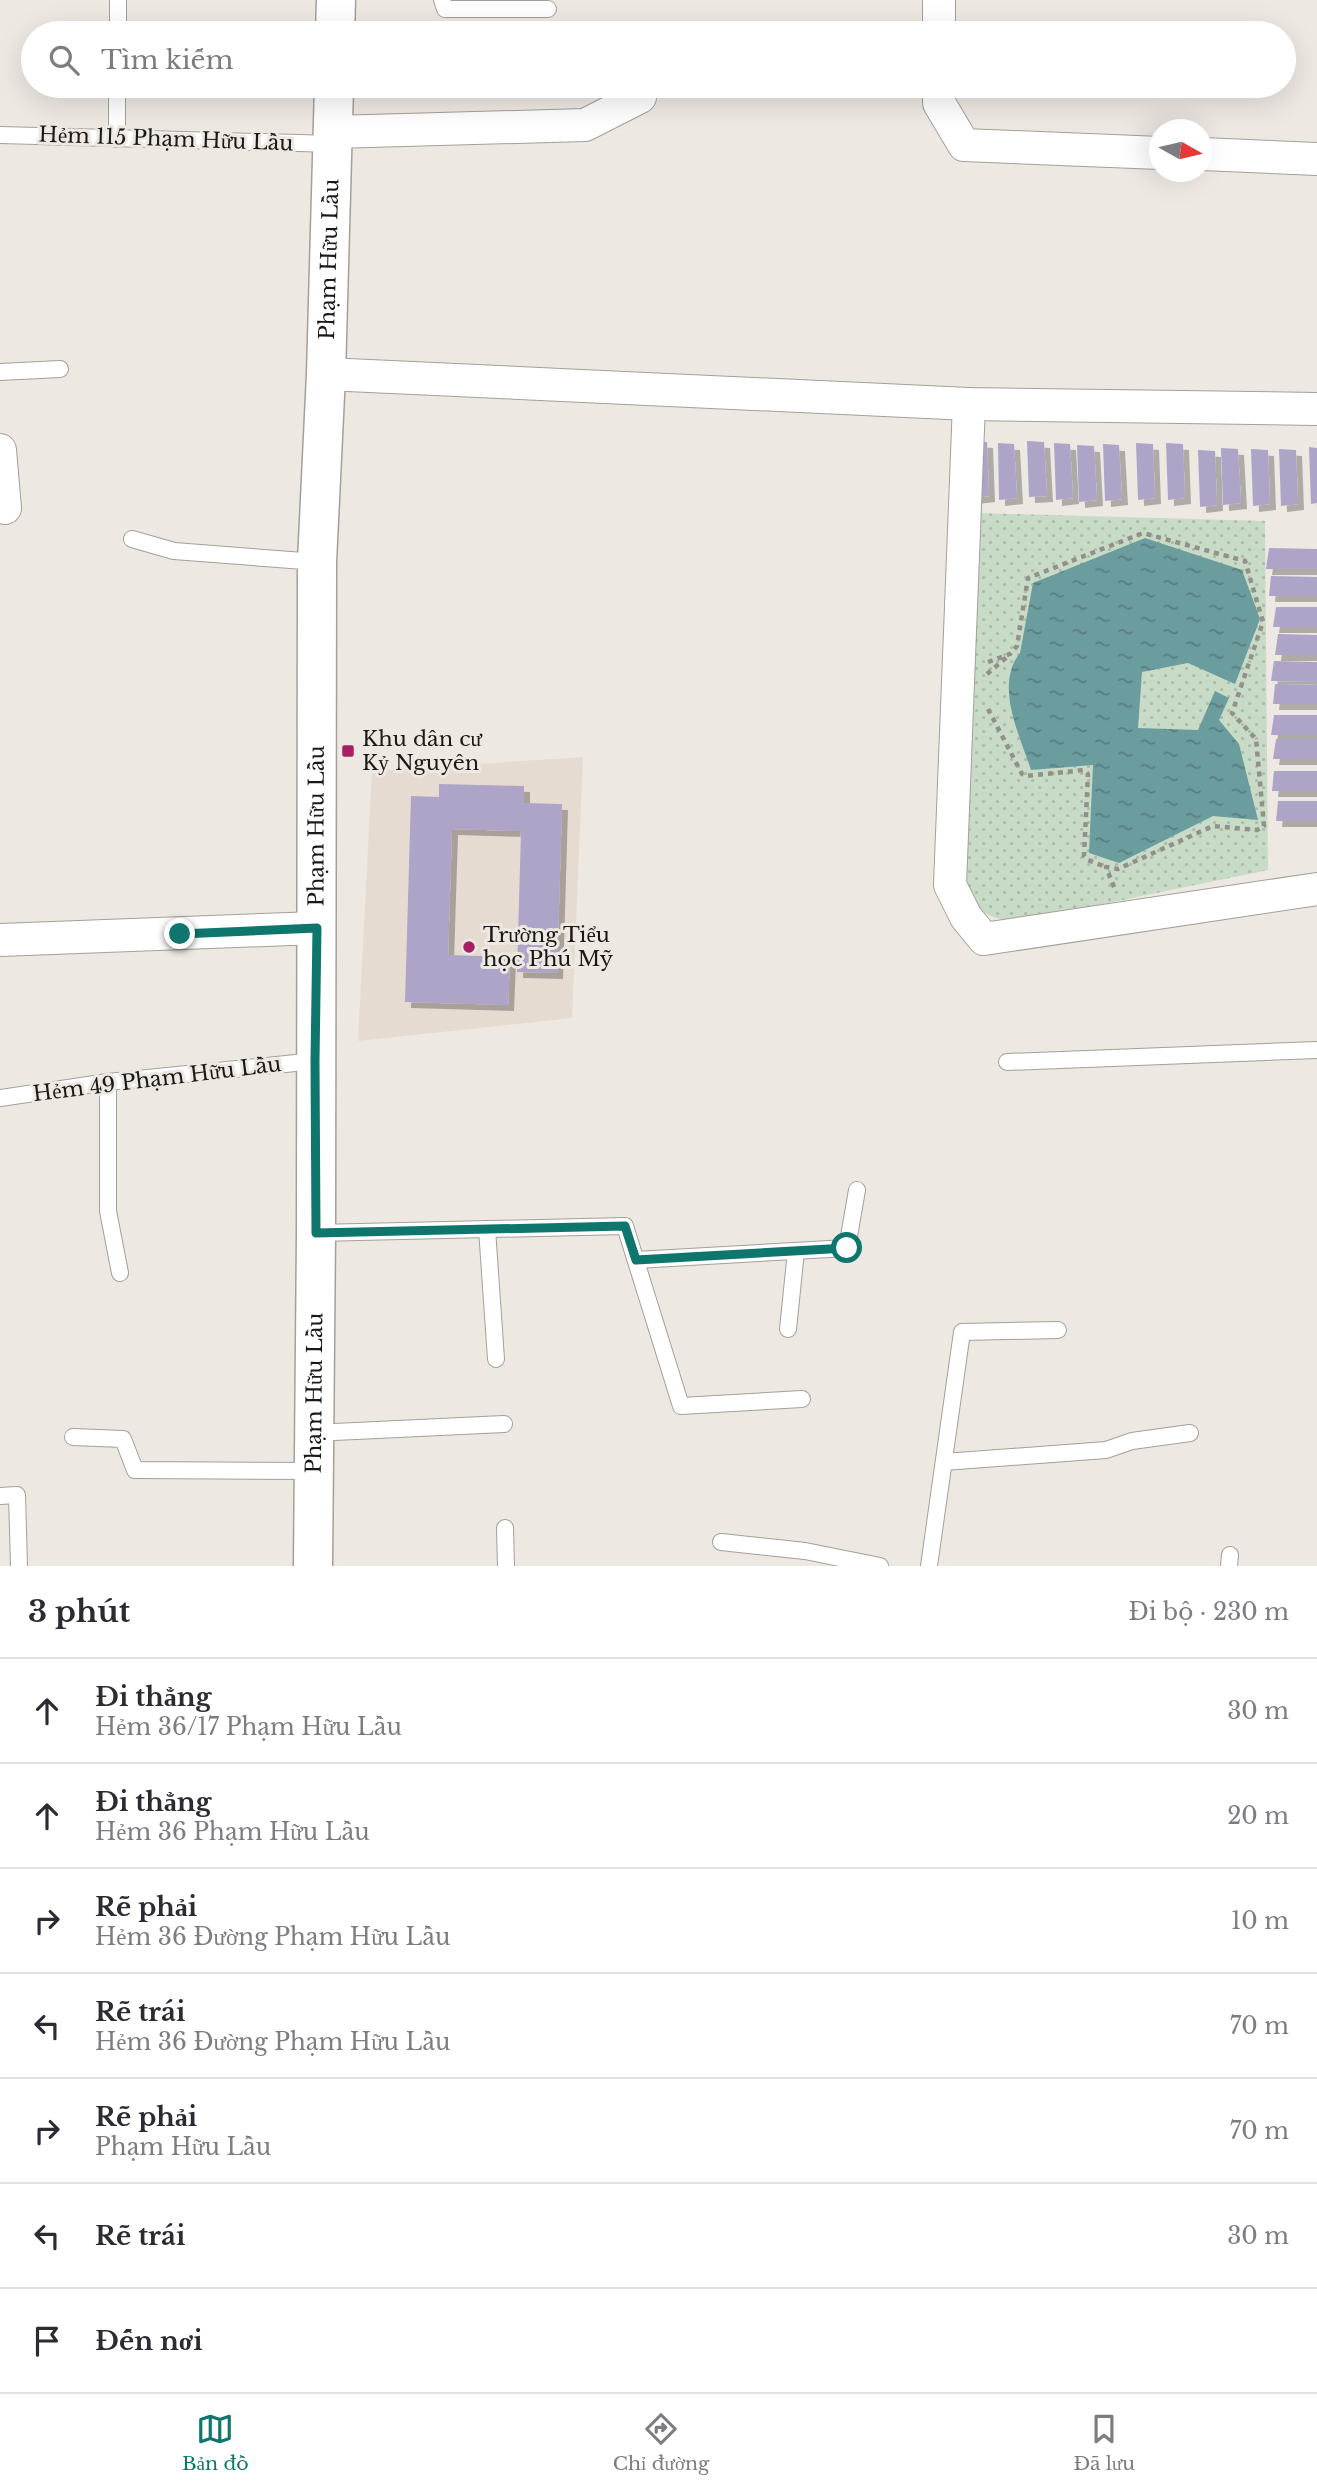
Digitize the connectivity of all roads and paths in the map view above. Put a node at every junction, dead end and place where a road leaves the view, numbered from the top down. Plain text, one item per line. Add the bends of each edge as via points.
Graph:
1 (118, 0) edge
2 (336, 0) edge
3 (442, 0) edge
4 (939, 0) edge
5 (548, 9) dead end
6 (118, 21) edge
7 (335, 21) edge
8 (939, 21) edge
9 (117, 98) edge
10 (334, 98) edge
11 (638, 98) edge
12 (939, 98) edge
13 (0, 135) edge
14 (333, 138) junction
15 (117, 139) junction
16 (1149, 153) edge
17 (1212, 154) edge
18 (1317, 159) edge
19 (60, 369) dead end
20 (0, 372) edge
21 (326, 374) junction
22 (969, 404) junction
23 (1317, 410) edge
24 (0, 450) edge
25 (5, 508) dead end
26 (132, 539) dead end
27 (317, 562) junction
28 (1010, 654) junction
29 (969, 676) junction
30 (985, 704) dead end
31 (1106, 867) junction
32 (1317, 889) edge
33 (1126, 918) junction
34 (317, 928) junction
35 (0, 940) edge
36 (1317, 1050) edge
37 (315, 1061) junction
38 (1007, 1062) dead end
39 (108, 1082) junction
40 (0, 1098) edge
41 (857, 1189) dead end
42 (487, 1229) junction
43 (316, 1233) junction
44 (796, 1251) junction
45 (636, 1260) junction
46 (120, 1273) dead end
47 (788, 1329) dead end
48 (1058, 1330) dead end
49 (496, 1359) dead end
50 (802, 1399) dead end
51 (504, 1424) dead end
52 (313, 1433) junction
53 (1190, 1433) dead end
54 (73, 1437) dead end
55 (944, 1462) junction
56 (313, 1471) junction
57 (0, 1496) edge
58 (505, 1528) dead end
59 (721, 1542) dead end
60 (19, 1566) edge
61 (313, 1566) edge
62 (506, 1566) edge
63 (880, 1566) edge
64 (929, 1566) edge

1 - 6 lane
2 - 7 main road
3 - 5 lane via 445,9
4 - 8 street
9 - 15 lane
10 - 14 main road, Phạm Hữu Lầu
11 - 14 street via 585,125
12 - 16 street via 964,145
13 - 15 lane, Hẻm 115 Phạm Hữu Lầu
14 - 15 lane, Hẻm 115 Phạm Hữu Lầu
14 - 21 main road, Phạm Hữu Lầu
17 - 18 street
19 - 20 lane
21 - 22 street
21 - 27 main road, Phạm Hữu Lầu
22 - 23 street
22 - 29 street
24 - 25 street
26 - 27 lane via 174,551
27 - 34 main road, Phạm Hữu Lầu
28 - 29 path
28 - 29 path
28 - 31 path via 1017,646 1028,578 1143,533 1245,561 1263,621 1232,713 1256,739 1264,827 1213,826 1118,869
29 - 33 street via 950,885 966,917 984,939
30 - 31 path via 1021,774 1084,770 1088,774 1084,856
31 - 33 path
32 - 33 street
34 - 35 street
34 - 37 main road, Phạm Hữu Lầu
36 - 38 lane
37 - 39 lane, Hẻm 49 Phạm Hữu Lầu
37 - 43 main road, Phạm Hữu Lầu
39 - 40 lane, Hẻm 49 Phạm Hữu Lầu
39 - 46 lane via 107,1211
41 - 44 lane via 847,1248
42 - 43 lane
42 - 45 lane via 625,1226
42 - 49 lane
43 - 52 main road, Phạm Hữu Lầu
44 - 45 lane
44 - 47 lane
45 - 50 lane via 681,1406
48 - 55 lane via 962,1332
51 - 52 lane
52 - 56 main road, Phạm Hữu Lầu
53 - 55 lane via 1132,1441 1106,1450
54 - 56 lane via 123,1439 135,1470
55 - 64 lane
56 - 61 main road, Phạm Hữu Lầu
57 - 60 lane via 17,1495
58 - 62 lane
59 - 63 lane via 805,1551

